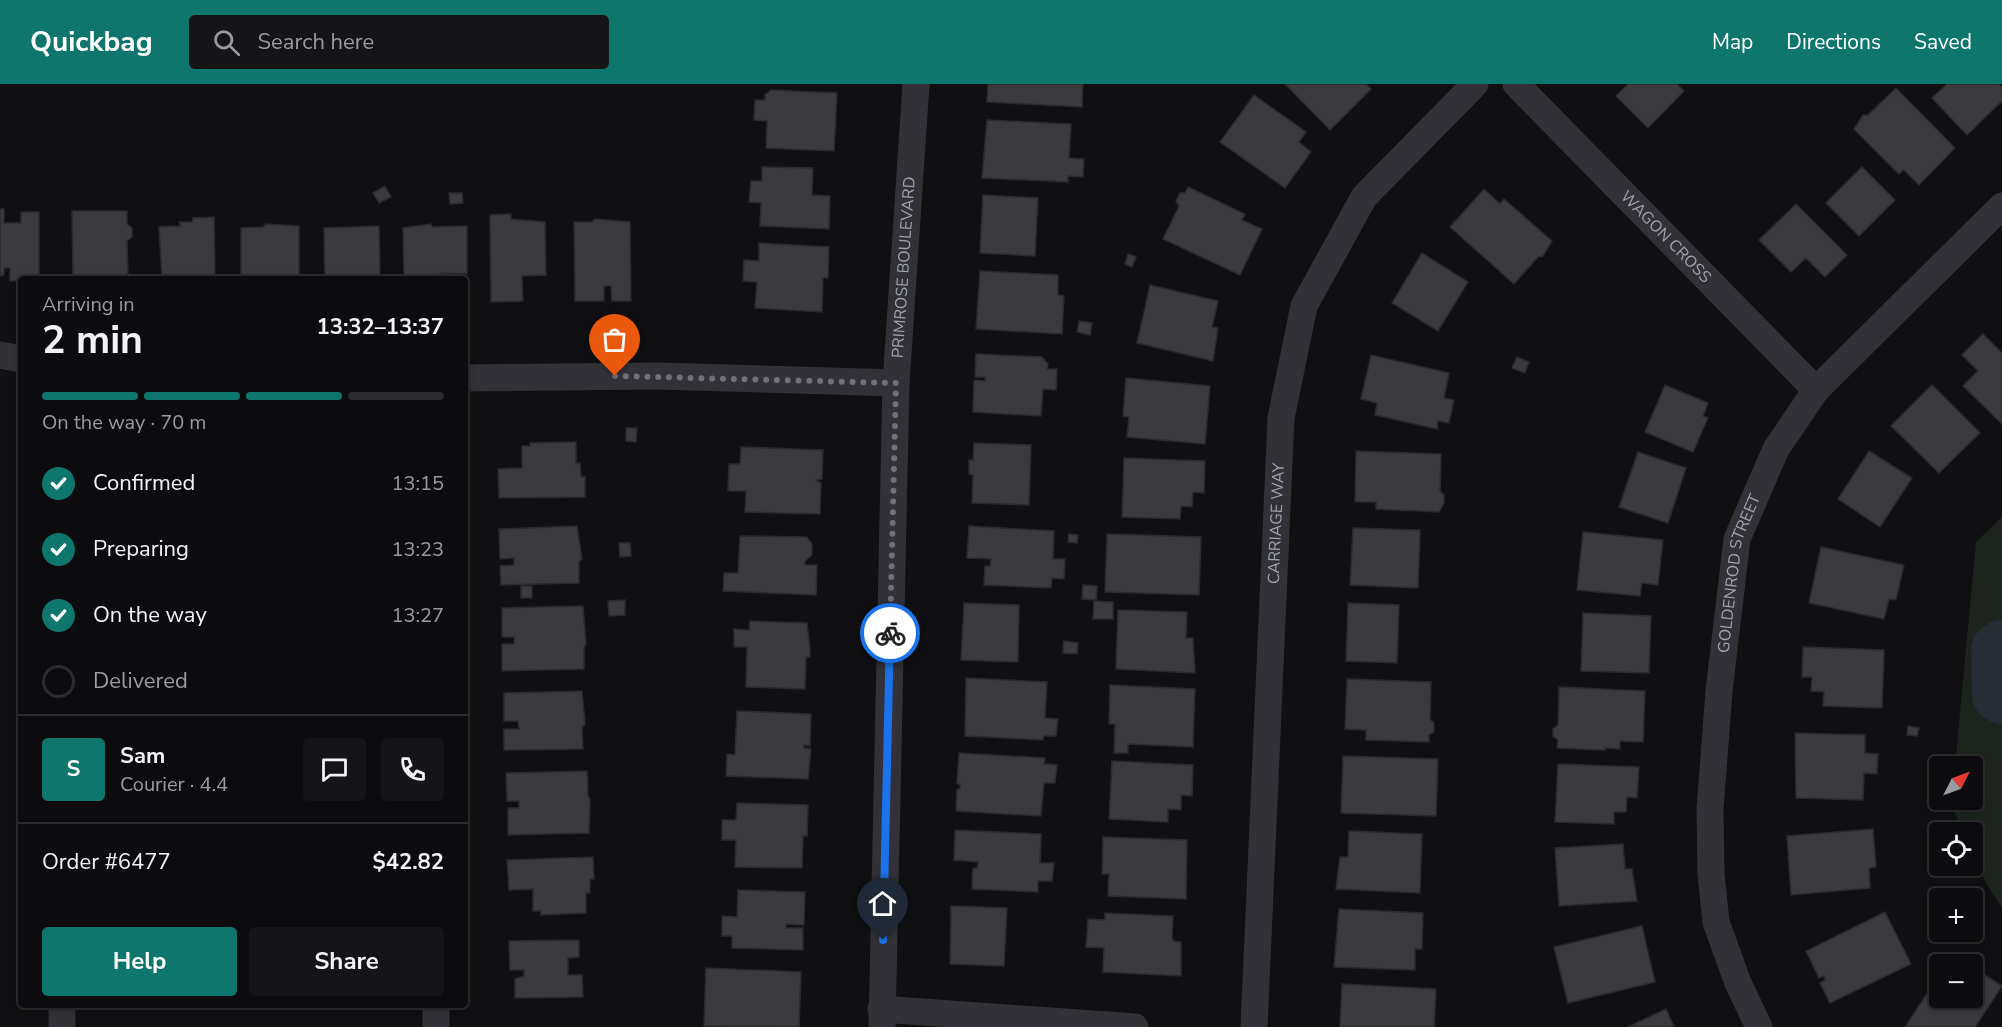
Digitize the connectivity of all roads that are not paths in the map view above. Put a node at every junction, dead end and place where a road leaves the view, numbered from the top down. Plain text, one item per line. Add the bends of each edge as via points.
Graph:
1 (916, 84) edge
2 (1475, 84) edge
3 (1516, 84) edge
4 (2002, 206) edge
5 (0, 355) edge
6 (18, 358) edge
7 (468, 378) edge
8 (896, 383) junction
9 (1816, 390) junction
10 (62, 1008) edge
11 (436, 1008) edge
12 (882, 1018) edge
13 (62, 1027) edge
14 (436, 1027) edge
15 (1135, 1027) edge
16 (1254, 1027) edge
17 (1759, 1027) edge

1 - 8 street, PRIMROSE BOULEVARD
2 - 16 street, CARRIAGE WAY via 1364,197 1304,306 1281,418
3 - 9 street, WAGON CROSS
4 - 9 street, GOLDENROD STREET
5 - 6 street
7 - 8 street via 658,376
8 - 12 street, PRIMROSE BOULEVARD
9 - 17 street, GOLDENROD STREET via 1776,449 1737,538 1719,691 1710,809 1716,921
10 - 13 street
11 - 14 street
12 - 15 street

